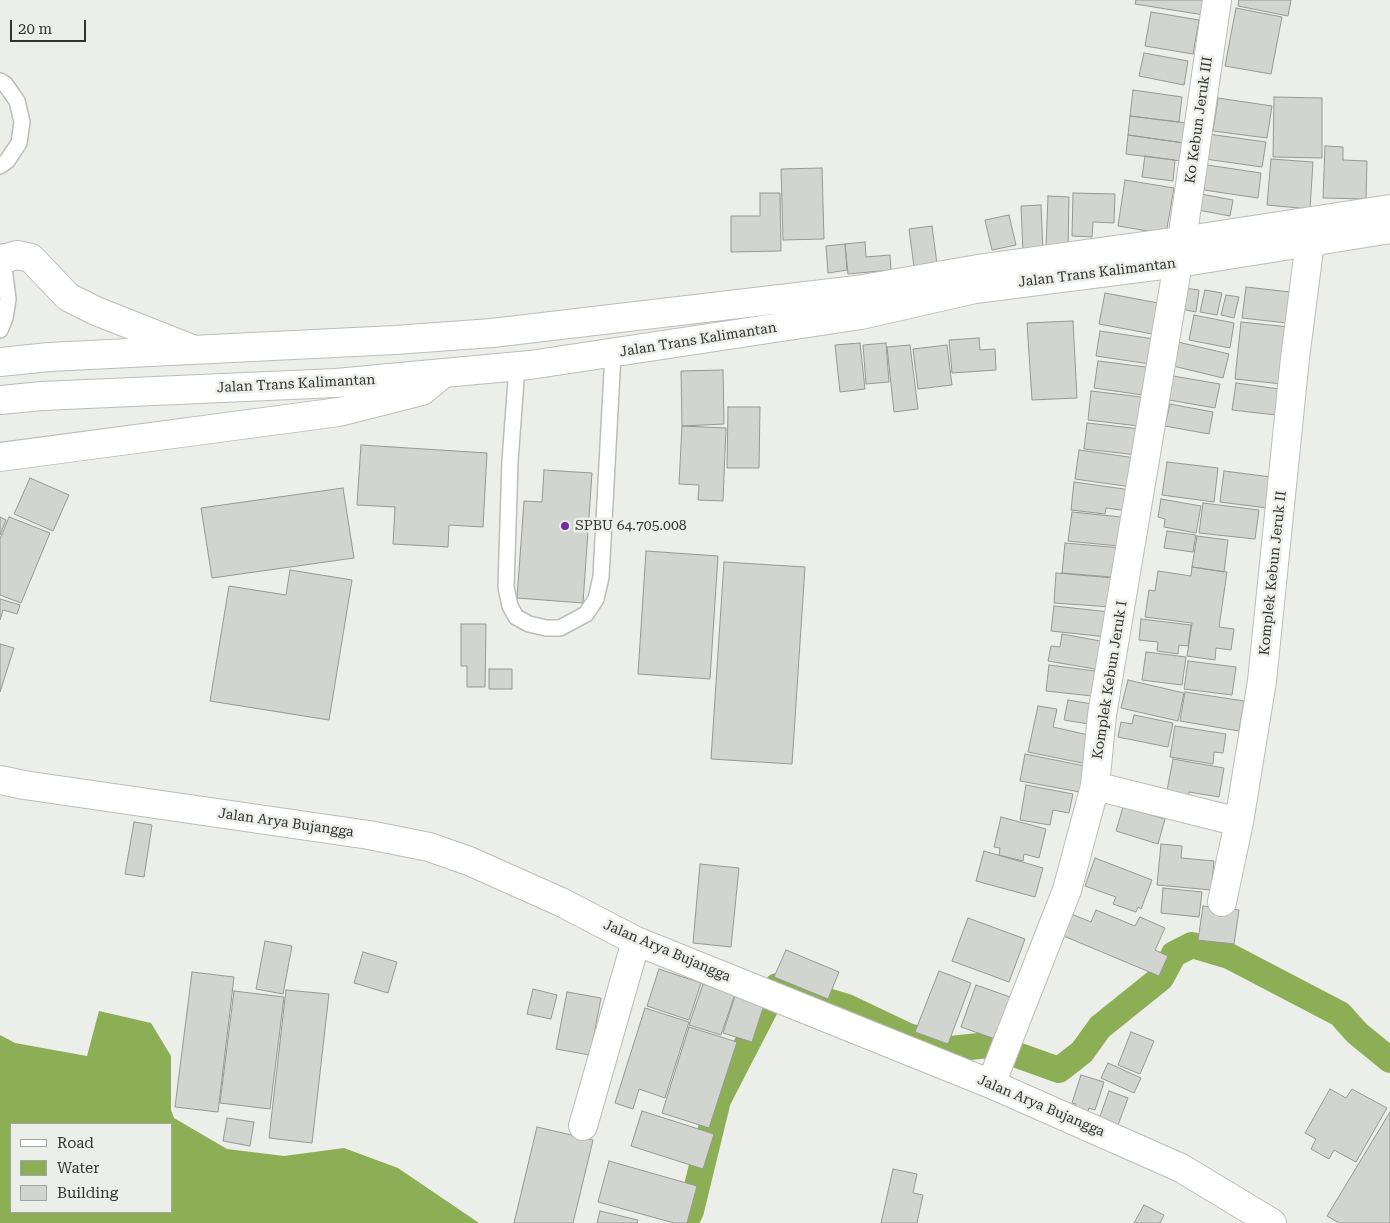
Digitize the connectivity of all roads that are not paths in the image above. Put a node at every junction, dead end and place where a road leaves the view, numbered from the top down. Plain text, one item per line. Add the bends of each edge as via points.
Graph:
1 (1217, 0) edge
2 (0, 81) edge
3 (0, 166) edge
4 (1390, 209) edge
5 (1390, 229) edge
6 (1293, 238) junction
7 (1180, 252) junction
8 (1, 255) edge
9 (0, 330) edge
10 (192, 349) junction
11 (613, 353) junction
12 (0, 362) edge
13 (517, 367) junction
14 (444, 373) junction
15 (0, 400) edge
16 (0, 456) edge
17 (0, 780) edge
18 (1095, 786) junction
19 (1238, 822) junction
20 (1222, 902) dead end
21 (636, 941) junction
22 (994, 1076) junction
23 (583, 1126) dead end
24 (1272, 1223) edge

1 - 7 main road, Ko Kebun Jeruk III
2 - 3 lane via 17,102 22,122 19,143
4 - 6 main road, Jalan Trans Kalimantan
5 - 6 main road, Jalan Trans Kalimantan
6 - 7 main road, Jalan Trans Kalimantan
6 - 19 main road, Komplek Kebun Jeruk II via 1295,358 1262,681
7 - 10 main road, Jalan Trans Kalimantan via 984,268 857,290 492,333
7 - 11 main road, Jalan Trans Kalimantan via 975,289 861,315
7 - 18 main road, Komplek Kebun Jeruk I via 1102,715
8 - 9 lane via 8,299
8 - 10 main road via 31,258 68,297
10 - 12 main road, Jalan Trans Kalimantan
11 - 13 main road, Jalan Trans Kalimantan
11 - 13 lane via 601,577 596,599 586,614 560,628 546,628 516,618 506,587
13 - 14 main road, Jalan Trans Kalimantan
14 - 15 main road, Jalan Trans Kalimantan via 336,383
14 - 16 main road via 422,391 339,412
17 - 21 main road, Jalan Arya Bujangga via 369,835 429,847 552,898
18 - 19 main road
18 - 22 main road, Komplek Kebun Jeruk I via 1067,890
19 - 20 main road, Komplek Kebun Jeruk II
21 - 22 main road, Jalan Arya Bujangga
21 - 23 main road
22 - 24 main road, Jalan Arya Bujangga via 1182,1168

